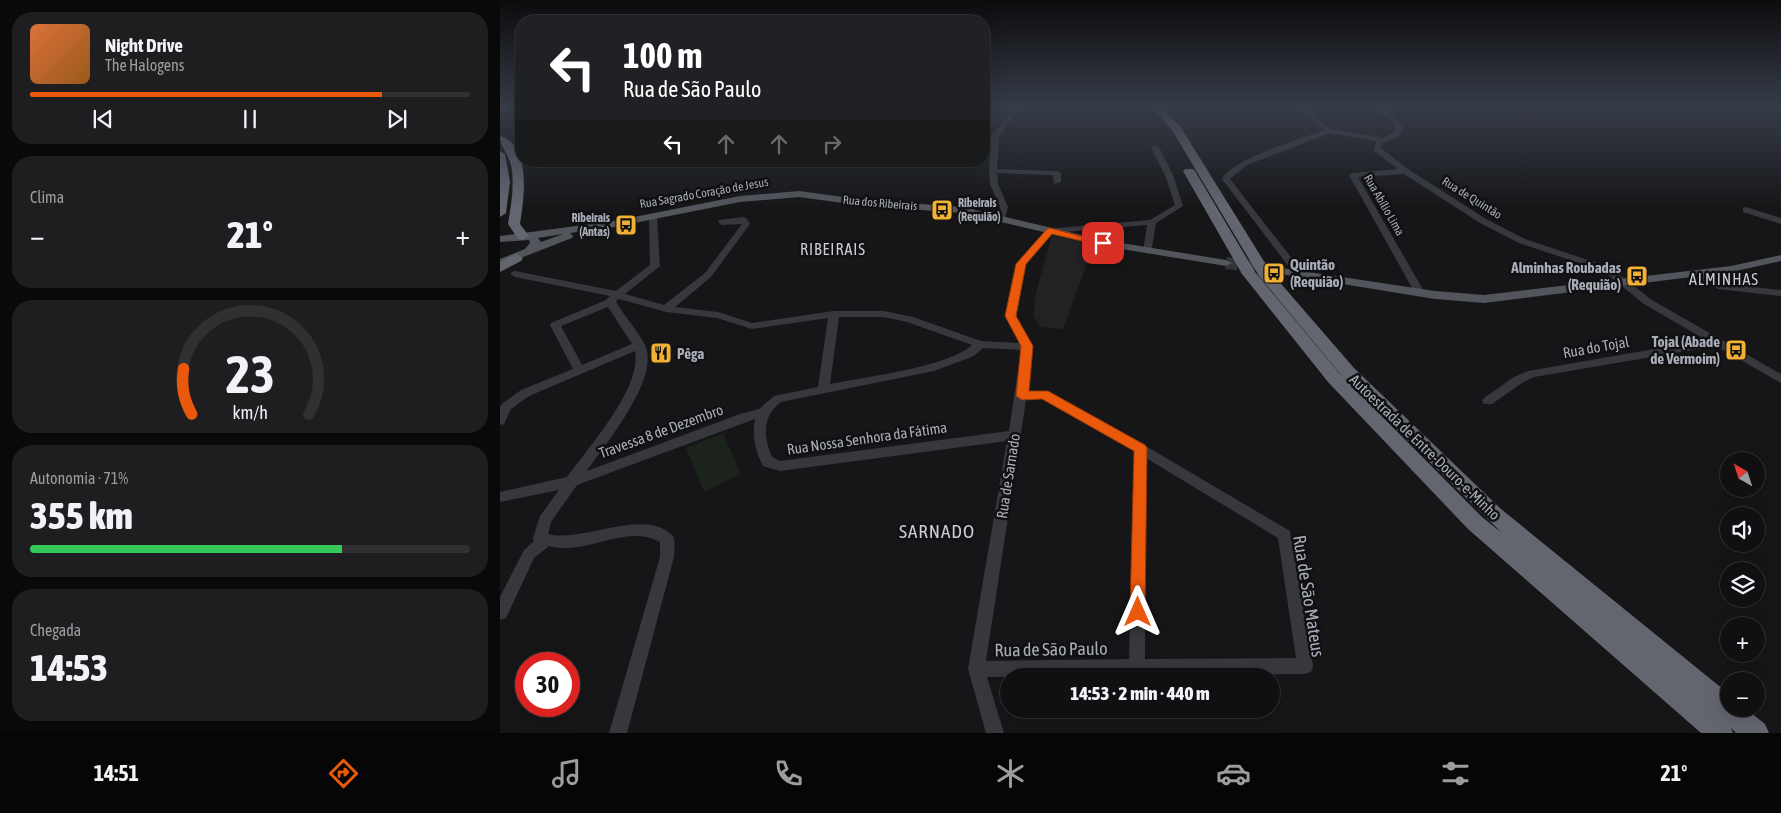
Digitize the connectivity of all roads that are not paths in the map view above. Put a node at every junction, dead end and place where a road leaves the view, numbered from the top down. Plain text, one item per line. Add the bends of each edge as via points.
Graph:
1 (501, 140) edge
2 (995, 140) edge
3 (1171, 140) edge
4 (1183, 140) edge
5 (1307, 140) edge
6 (1384, 140) edge
7 (1155, 147) dead end
8 (500, 154) edge
9 (990, 155) edge
10 (994, 155) junction
11 (515, 158) edge
12 (516, 167) edge
13 (994, 171) junction
14 (1406, 171) junction
15 (1057, 182) dead end
16 (799, 194) joint
17 (1746, 210) dead end
18 (500, 213) edge
19 (653, 217) junction
20 (1001, 218) junction
21 (1781, 221) edge
22 (722, 222) dead end
23 (1152, 222) junction
24 (614, 224) junction
25 (1050, 230) junction
26 (524, 236) junction
27 (500, 239) edge
28 (531, 250) junction
29 (1148, 251) junction
30 (516, 258) junction
31 (1781, 258) edge
32 (500, 263) edge
33 (1226, 263) tunnel mouth
34 (500, 268) edge
35 (1269, 269) tunnel mouth
36 (514, 274) dead end
37 (1299, 274) junction
38 (1696, 274) junction
39 (1622, 282) junction
40 (1420, 293) junction
41 (1781, 293) edge
42 (613, 299) junction
43 (666, 309) junction
44 (834, 314) junction
45 (1718, 342) junction
46 (980, 344) junction
47 (640, 345) junction
48 (1027, 346) junction
49 (579, 370) junction
50 (1781, 378) edge
51 (824, 388) junction
52 (1022, 396) junction
53 (1488, 401) dead end
54 (763, 414) junction
55 (500, 422) edge
56 (1014, 435) junction
57 (1140, 448) junction
58 (571, 482) junction
59 (500, 497) edge
60 (545, 541) junction
61 (500, 613) edge
62 (1137, 666) junction
63 (976, 668) junction
64 (618, 733) edge
65 (995, 733) edge
66 (1720, 733) edge
67 (1756, 733) edge

1 - 11 highway
2 - 10 street
3 - 66 highway, Autoestrada de Entre-Douro-e-Minho via 1249,274 1334,378 1475,523
4 - 67 highway, Autoestrada de Entre-Douro-e-Minho via 1264,273 1348,372 1494,515
5 - 37 street via 1244,163 1226,179
6 - 14 street, Rua de Quintão via 1377,149
7 - 23 street via 1179,206
8 - 18 highway via 504,182
9 - 10 street
10 - 13 street
12 - 26 highway via 518,185 514,224
13 - 15 street via 1057,173
13 - 20 street via 994,184 1004,207
14 - 39 street, Rua de Quintão via 1484,222 1508,234 1606,269
14 - 40 street, Rua Abílio Lima via 1353,175
16 - 19 main road, Rua Sagrado Coração de Jesus via 740,199
16 - 20 main road, Rua dos Ribeirais via 865,203 956,209
17 - 21 street
19 - 24 main road, Rua Sagrado Coração de Jesus
19 - 42 street via 656,266
20 - 25 main road, Rua dos Ribeirais
22 - 43 street via 738,219 746,224 708,275
23 - 25 street
23 - 29 street
24 - 26 main road, Rua Sagrado Coração de Jesus
24 - 28 main road, Rua Sagrado Coração de Jesus
25 - 29 main road, Rua dos Ribeirais
25 - 48 street via 1021,264 1011,316
26 - 27 main road, Rua Sagrado Coração de Jesus
26 - 28 main road via 536,239
28 - 30 main road, Rua Sagrado Coração de Jesus
29 - 33 main road, Rua dos Ribeirais
30 - 32 main road, Rua Sagrado Coração de Jesus
30 - 34 highway
31 - 38 main road via 1731,270
35 - 37 main road
36 - 42 street via 604,291
37 - 40 main road
38 - 39 main road
38 - 41 street via 1718,286
39 - 40 main road via 1484,299
39 - 45 street, Rua de Quintão via 1648,302
42 - 43 street
42 - 47 street
42 - 49 street via 555,325
43 - 44 street via 718,315 752,326
44 - 46 street via 873,313 909,319
44 - 51 street
45 - 50 street, Rua de Quintão
45 - 53 street, Rua do Tojal via 1532,374
46 - 48 street
46 - 51 street via 970,353 934,367
47 - 49 street
47 - 58 street via 643,364 629,400
48 - 52 street, Rua de Sarnado
49 - 55 street via 512,400
51 - 54 street via 778,399 767,406
52 - 56 street, Rua de Sarnado
52 - 57 street via 1044,394
54 - 56 street, Rua Nossa Senhora da Fátima via 763,454 768,462 780,466
54 - 58 street, Travessa 8 de Dezembro via 744,417
56 - 63 street, Rua de Sarnado
57 - 62 street
57 - 62 street, Rua de São Mateus via 1285,535 1305,666
58 - 59 street, Travessa 8 de Dezembro
58 - 60 street via 545,520 540,538
60 - 61 street via 528,554
60 - 64 street via 632,531 652,531 667,539 667,557
62 - 63 street, Rua de São Paulo
63 - 65 street, Rua de Sarnado

